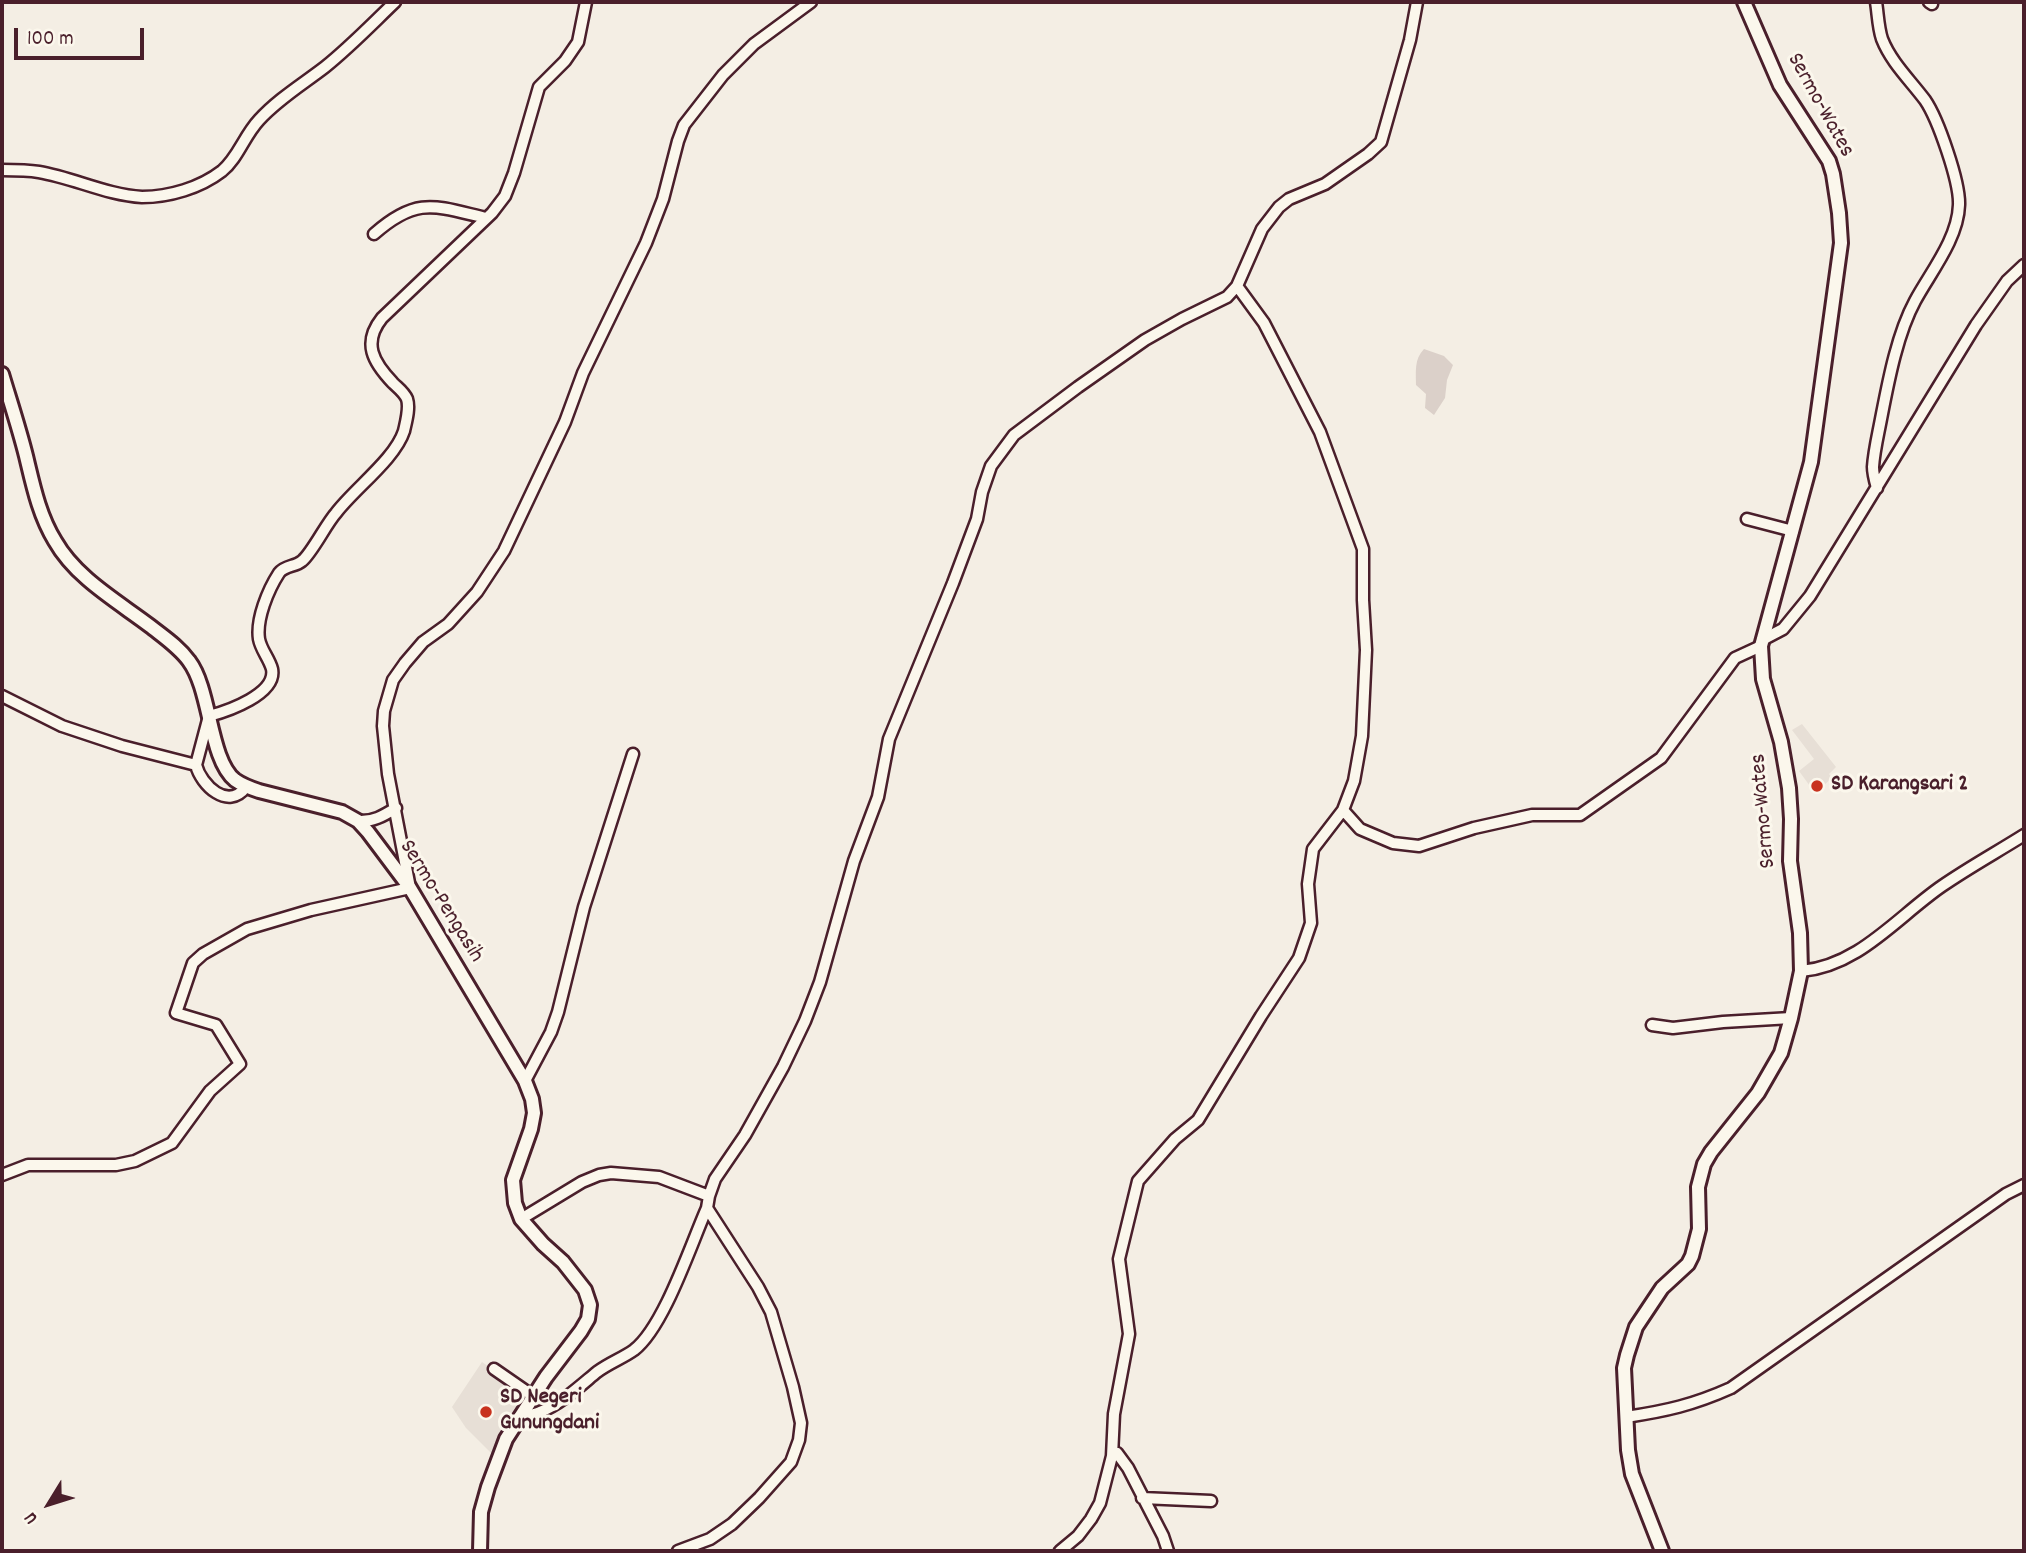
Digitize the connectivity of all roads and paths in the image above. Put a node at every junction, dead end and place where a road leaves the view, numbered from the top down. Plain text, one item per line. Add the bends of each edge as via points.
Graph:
1 (395, 2) edge
2 (586, 2) edge
3 (811, 2) edge
4 (1417, 2) edge
5 (1744, 2) edge
6 (1876, 2) edge
7 (2, 170) edge
8 (485, 218) junction
9 (374, 234) dead end
10 (2024, 265) edge
11 (1237, 286) junction
12 (2, 374) edge
13 (1877, 488) junction
14 (1747, 519) dead end
15 (1793, 531) junction
16 (1762, 643) junction
17 (2, 696) edge
18 (209, 716) junction
19 (633, 754) dead end
20 (196, 765) junction
21 (246, 787) junction
22 (396, 808) junction
23 (1343, 810) junction
24 (358, 821) junction
25 (2024, 835) edge
26 (410, 888) junction
27 (1801, 971) junction
28 (1791, 1018) junction
29 (1652, 1025) dead end
30 (525, 1081) junction
31 (2, 1175) edge
32 (2024, 1185) edge
33 (709, 1196) junction
34 (707, 1208) junction
35 (521, 1219) junction
36 (494, 1369) dead end
37 (533, 1396) junction
38 (519, 1417) junction
39 (1626, 1417) junction
40 (1112, 1456) junction
41 (1142, 1498) junction
42 (1211, 1501) dead end
43 (480, 1551) edge
44 (678, 1551) edge
45 (1060, 1551) edge
46 (1168, 1551) edge
47 (1662, 1551) edge

1 - 7 street via 351,46 272,107 222,171 190,188 142,197 39,172
2 - 8 street via 578,42 539,87 505,196
3 - 22 street via 754,44 684,125 646,243 504,551 477,592 448,624 423,642 393,680 383,726
4 - 11 street via 1381,142 1325,184 1279,207 1262,229
5 - 15 main road, Sermo-Wates via 1780,85 1829,162 1839,213 1841,243 1815,440
6 - 13 street via 1881,37 1932,111 1959,197 1955,225 1940,261 1913,303 1898,348 1873,470
8 - 9 street via 450,209 412,208
8 - 18 street via 373,329 372,353 378,366 407,400 400,440 336,512 303,561 280,572 269,594 259,638 272,670 270,684 258,695
10 - 13 street via 1976,325
11 - 23 street via 1264,323 1321,432 1363,549 1366,650 1362,736
11 - 33 street via 1227,297 1145,340 1078,387 1014,436 991,466 953,583 889,739 877,797 805,1021
12 - 18 main road via 39,507 55,541 95,585 178,648 200,681
13 - 16 street via 1810,596 1783,629
14 - 15 street
15 - 16 main road, Sermo-Wates
16 - 23 street via 1735,658 1661,758 1580,815 1532,816 1419,846 1393,843 1360,829
16 - 27 main road, Sermo-Wates via 1763,679 1788,788
17 - 20 street via 62,726
18 - 20 street
18 - 21 main road via 226,770
19 - 30 street via 584,907 558,1012
20 - 21 street via 202,779 218,794 236,795
21 - 24 main road, Sermo-Pengasih via 327,807
22 - 24 street via 369,821
22 - 26 street
23 - 40 street via 1313,849 1308,884 1311,923 1299,958 1198,1120 1138,1181 1119,1259 1129,1334 1114,1414
24 - 26 main road, Sermo-Pengasih
25 - 27 street via 1941,887 1867,945 1825,967
26 - 30 main road, Sermo-Pengasih
26 - 31 street via 247,929 193,963 176,1013 216,1025 240,1064 210,1091 172,1143 116,1166 28,1165
27 - 28 main road, Sermo-Wates
28 - 29 street via 1673,1028
28 - 39 main road, Sermo-Wates via 1781,1053 1758,1093 1704,1164 1698,1187 1699,1229 1688,1264 1655,1297 1636,1327 1624,1368
30 - 35 main road, Sermo-Pengasih via 534,1113 513,1180
32 - 39 street via 1731,1388 1669,1411
33 - 34 street
33 - 35 street via 659,1177 598,1175
34 - 38 street via 670,1297 641,1343 540,1412
34 - 44 street via 771,1312 801,1423 791,1462 759,1498 710,1539
35 - 37 main road, Sermo-Pengasih via 563,1262 590,1304 581,1331
36 - 37 street
37 - 38 main road, Sermo-Pengasih
38 - 43 main road, Sermo-Pengasih via 488,1487 481,1512
39 - 47 main road, Sermo-Wates via 1632,1475
40 - 41 street via 1117,1453 1121,1457
40 - 45 street via 1100,1503 1078,1536
41 - 42 street
41 - 46 street

